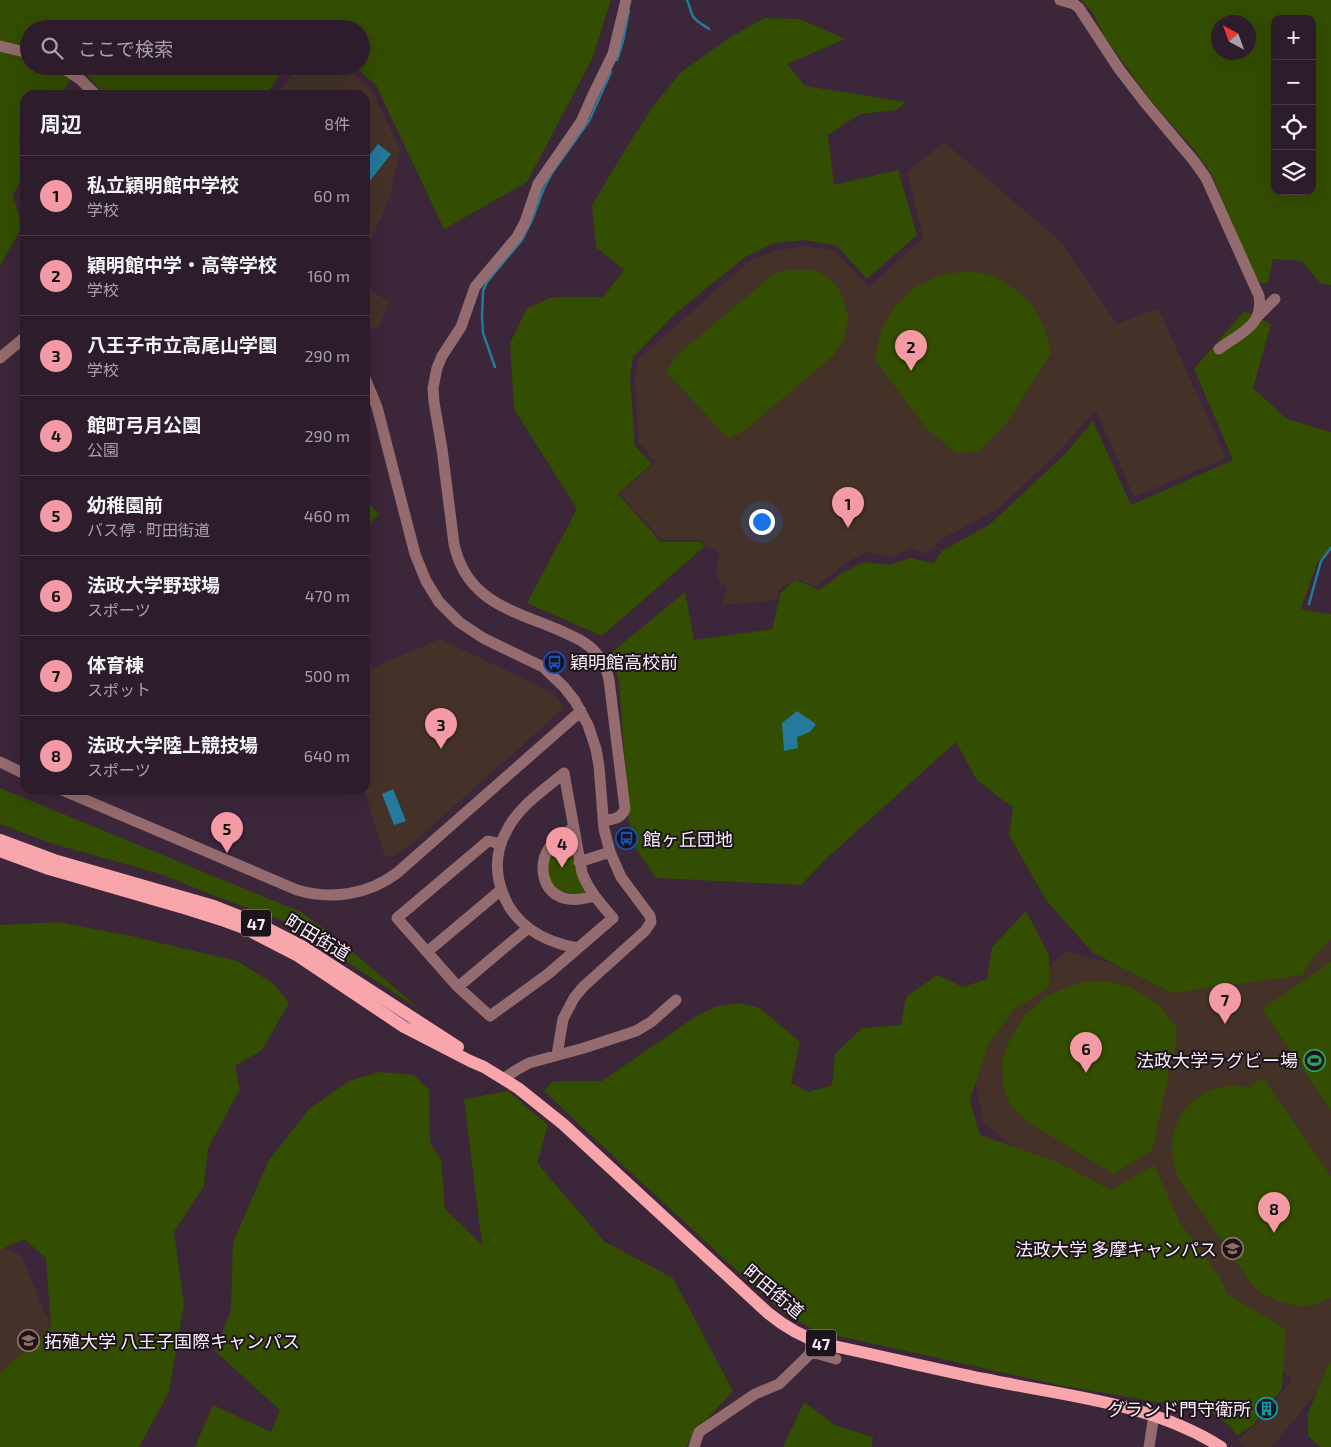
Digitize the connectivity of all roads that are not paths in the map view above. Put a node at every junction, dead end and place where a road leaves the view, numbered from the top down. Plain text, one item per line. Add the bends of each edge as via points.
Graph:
1 (626, 0) edge
2 (1060, 0) edge
3 (0, 46) edge
4 (20, 51) edge
5 (73, 75) edge
6 (91, 90) edge
7 (1274, 299) dead end
8 (1259, 314) junction
9 (20, 340) edge
10 (1219, 349) dead end
11 (0, 358) edge
12 (370, 389) edge
13 (582, 711) junction
14 (0, 762) edge
15 (20, 772) edge
16 (74, 795) edge
17 (603, 821) junction
18 (573, 828) junction
19 (0, 840) edge
20 (500, 844) junction
21 (0, 851) edge
22 (610, 852) junction
23 (23, 854) junction
24 (579, 862) junction
25 (501, 890) junction
26 (594, 896) junction
27 (528, 928) junction
28 (578, 948) junction
29 (427, 952) junction
30 (458, 987) junction
31 (676, 1000) dead end
32 (556, 1055) junction
33 (503, 1079) junction
34 (836, 1359) dead end
35 (1154, 1415) junction
36 (694, 1447) edge
37 (1149, 1447) edge
38 (1221, 1447) edge

1 - 17 street via 613,54 581,122 538,184 517,237 475,287 461,327 439,362 433,388 454,544 466,575 496,603 584,642 606,667 625,809 619,817
2 - 8 street via 1079,8 1114,62 1206,178 1259,296
3 - 4 street
5 - 6 street
7 - 8 street
8 - 10 street via 1241,335
9 - 11 street
12 - 13 street via 378,407 417,562 433,593 448,612 471,631 546,670
13 - 16 street via 397,873 376,886 352,893 329,895 297,890
13 - 17 street via 597,755
14 - 15 street
17 - 22 street
18 - 20 street via 564,774 515,817
18 - 24 street
18 - 26 street via 550,847 543,863 544,878 559,896 575,900
19 - 23 main road, 町田街道 / 47
20 - 25 street via 496,870
20 - 29 street via 488,841 397,918
21 - 23 main road, 町田街道 / 47
22 - 24 street
22 - 32 street via 624,881 649,913 651,922 574,998 563,1019
23 - 33 main road, 町田街道 / 47 via 49,868 165,897 251,932 336,974 404,1027
24 - 26 street
25 - 27 street via 516,918
25 - 29 street
26 - 28 street via 613,918
27 - 28 street via 554,942
27 - 30 street
28 - 30 street via 490,1016
29 - 30 street
31 - 32 street via 636,1031
32 - 33 street via 530,1063
33 - 35 main road, 町田街道 / 47 via 563,1124 768,1313 802,1336 824,1344
34 - 36 street via 812,1352 779,1384 755,1394 699,1432
35 - 37 street
35 - 38 main road, 町田街道 / 47 via 1192,1430

